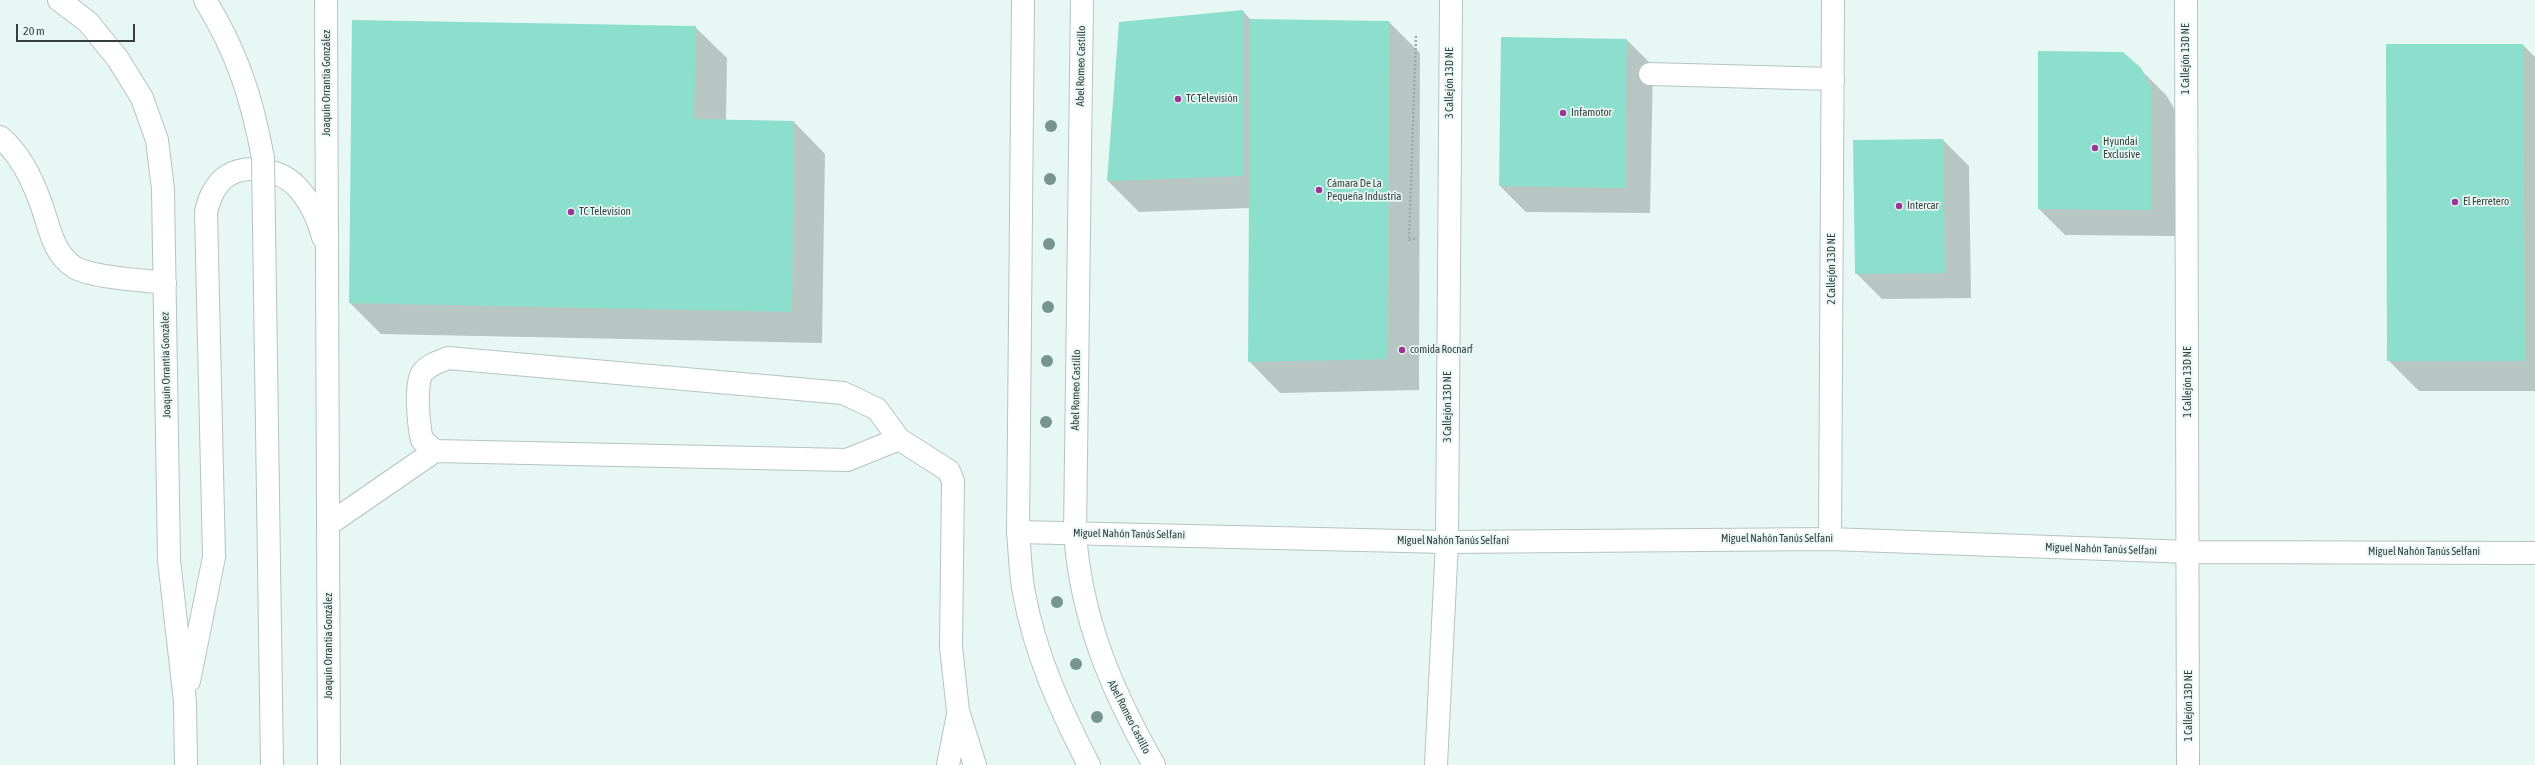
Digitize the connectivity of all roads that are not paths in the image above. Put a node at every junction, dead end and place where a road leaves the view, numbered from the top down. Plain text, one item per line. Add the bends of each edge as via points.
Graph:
1 (59, 0) edge
2 (205, 0) edge
3 (326, 0) edge
4 (1023, 0) edge
5 (1082, 0) edge
6 (1450, 0) edge
7 (1833, 0) edge
8 (2186, 0) edge
9 (1650, 74) dead end
10 (1833, 79) junction
11 (0, 137) edge
12 (328, 258) junction
13 (165, 283) junction
14 (899, 439) junction
15 (435, 451) junction
16 (329, 524) junction
17 (1018, 532) junction
18 (1074, 533) junction
19 (1830, 538) junction
20 (1447, 542) junction
21 (2189, 552) junction
22 (2535, 553) edge
23 (185, 702) junction
24 (958, 711) junction
25 (186, 765) edge
26 (272, 765) edge
27 (329, 765) edge
28 (948, 765) edge
29 (975, 765) edge
30 (1089, 765) edge
31 (1154, 765) edge
32 (1436, 765) edge
33 (2188, 765) edge

1 - 13 street, Joaquín Orrantia González via 88,22 118,58 142,98 157,140 163,189
2 - 26 street, bridge via 225,32 243,74 263,158
3 - 12 street, Joaquín Orrantia González
4 - 17 street
5 - 18 street, Abel Romeo Castillo
6 - 20 street, 3 Callejón 13D NE
7 - 10 street, 2 Callejón 13D NE
8 - 21 street, 1 Callejón 13D NE
9 - 10 street
10 - 19 street, 2 Callejón 13D NE
11 - 13 street via 23,161 40,201 53,242 75,268
12 - 16 street, Joaquín Orrantia González
12 - 23 street via 319,223 308,202 296,186 282,174 268,169 236,173 222,180 210,195 206,212 214,557
13 - 23 street, Joaquín Orrantia González via 169,560
14 - 15 street via 847,460
14 - 15 street via 877,409 843,393 448,358 430,366 422,373 417,416 422,440
14 - 24 street via 949,471 953,481 951,647
15 - 16 street
16 - 27 street, Joaquín Orrantia González
17 - 18 street, Miguel Nahón Tanús Selfani
17 - 30 street via 1024,593 1042,660 1062,714
18 - 20 street, Miguel Nahón Tanús Selfani
18 - 31 street, Abel Romeo Castillo via 1078,573 1092,629 1109,676
19 - 20 street, Miguel Nahón Tanús Selfani
19 - 21 street, Miguel Nahón Tanús Selfani
20 - 32 street, 3 Callejón 13D NE
21 - 22 street, Miguel Nahón Tanús Selfani
21 - 33 street, 1 Callejón 13D NE
23 - 25 street, Joaquín Orrantia González
24 - 28 street
24 - 29 street

